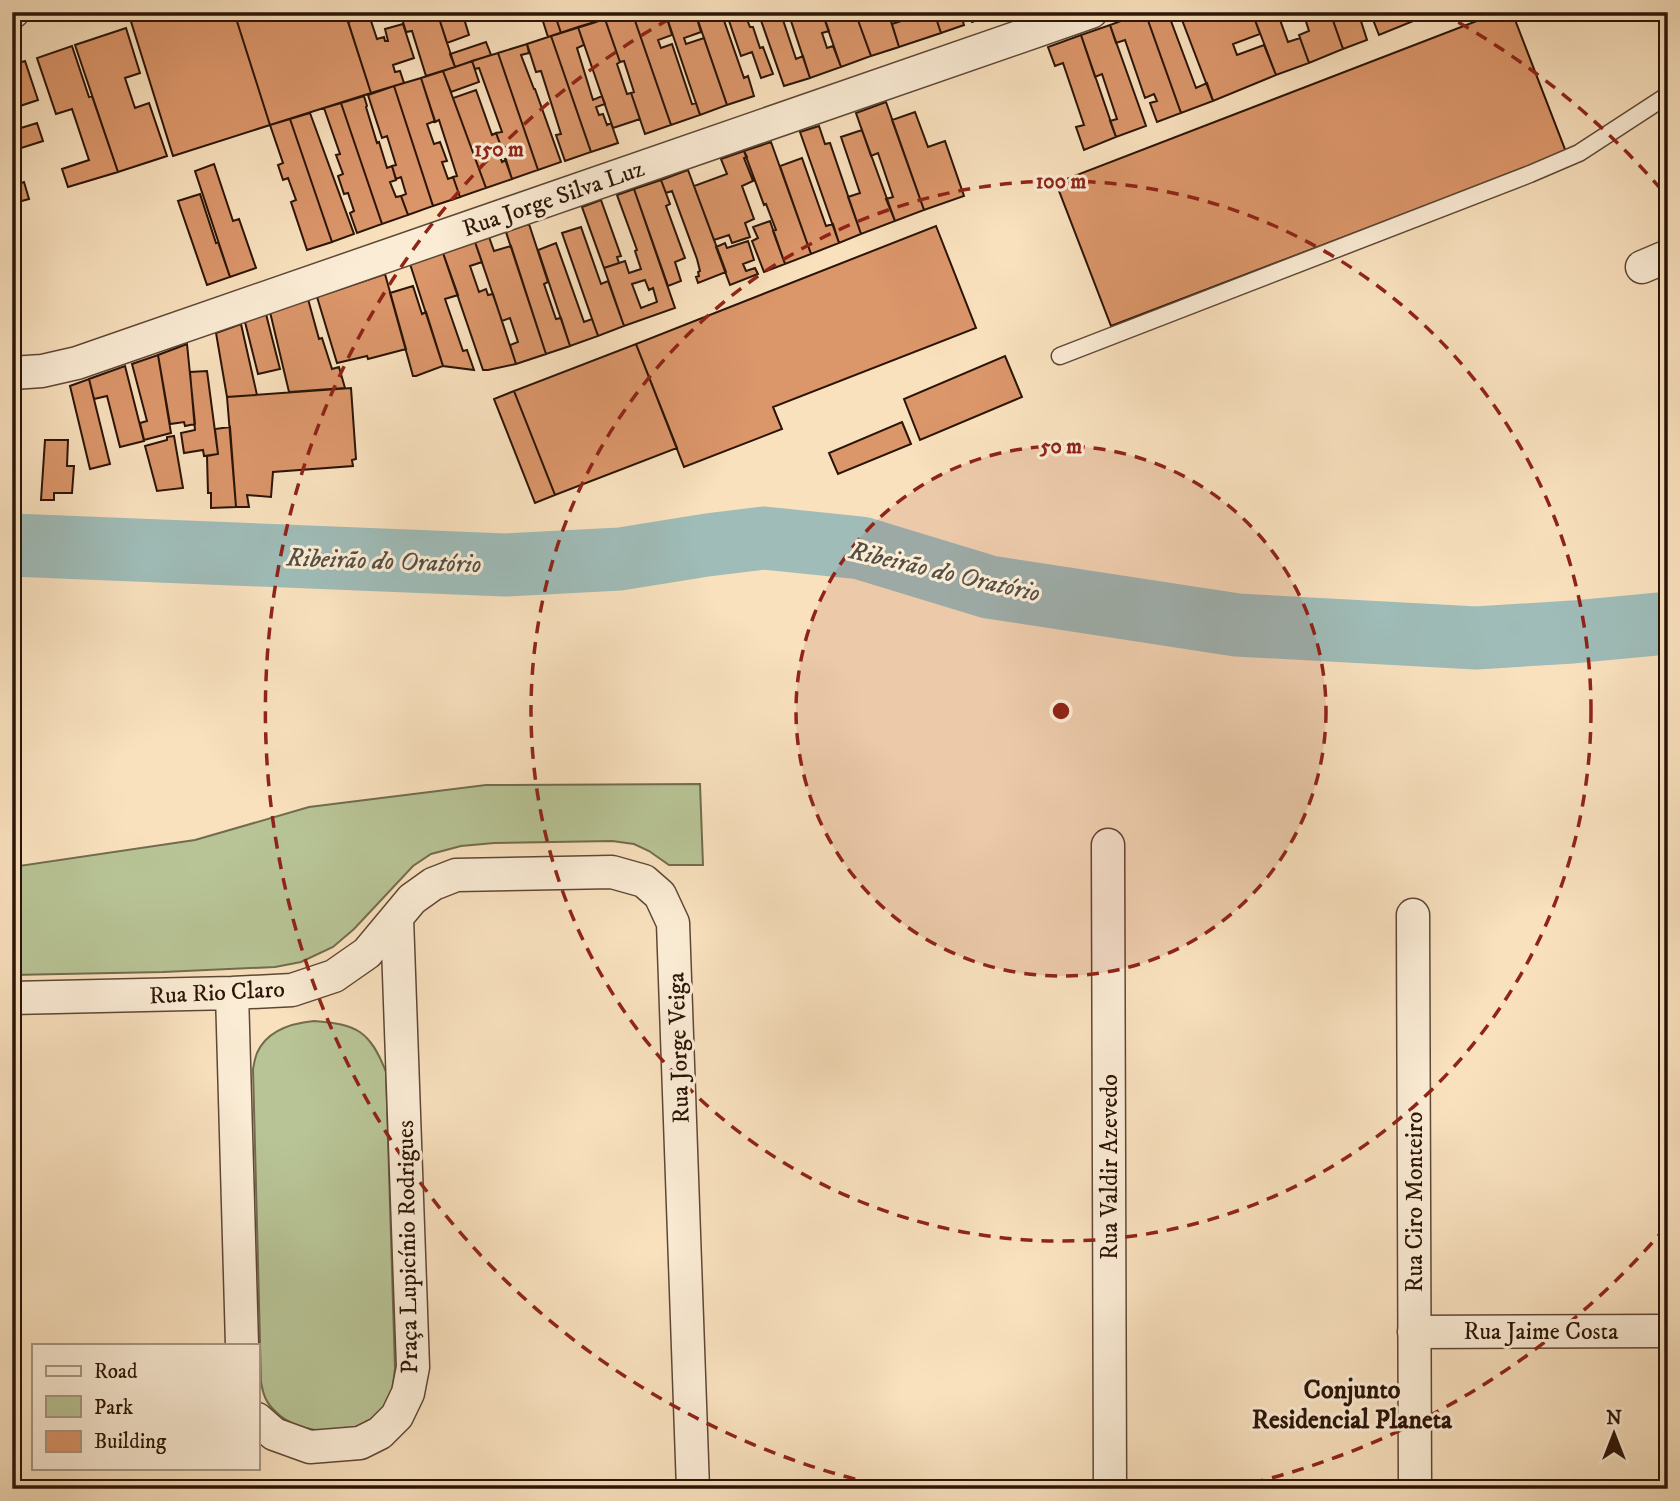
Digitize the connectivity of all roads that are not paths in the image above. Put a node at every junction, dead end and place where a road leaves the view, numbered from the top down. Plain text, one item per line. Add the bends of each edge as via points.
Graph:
1 (1091, 12) edge
2 (1668, 95) edge
3 (1060, 356) dead end
4 (12, 373) edge
5 (1108, 845) dead end
6 (1413, 915) dead end
7 (397, 918) junction
8 (232, 993) junction
9 (12, 998) edge
10 (1668, 1331) edge
11 (1414, 1332) junction
12 (242, 1344) edge
13 (259, 1421) edge
14 (693, 1489) edge
15 (1110, 1489) edge
16 (1415, 1489) edge

1 - 4 street, Rua Jorge Silva Luz via 77,363
2 - 3 lane via 1579,153
5 - 15 street, Rua Valdir Azevedo
6 - 11 street, Rua Ciro Monteiro
7 - 8 street, Rua Rio Claro via 367,953 334,976 292,990
7 - 13 street, Praça Lupicínio Rodrigues via 413,1367 408,1393 397,1416 380,1433 360,1443 310,1447 274,1434
7 - 14 street, Rua Jorge Veiga via 412,899 456,875 612,872 644,881 660,895 673,923
8 - 9 street, Rua Rio Claro
8 - 12 street
10 - 11 street, Rua Jaime Costa
11 - 16 street, Rua Ciro Monteiro

